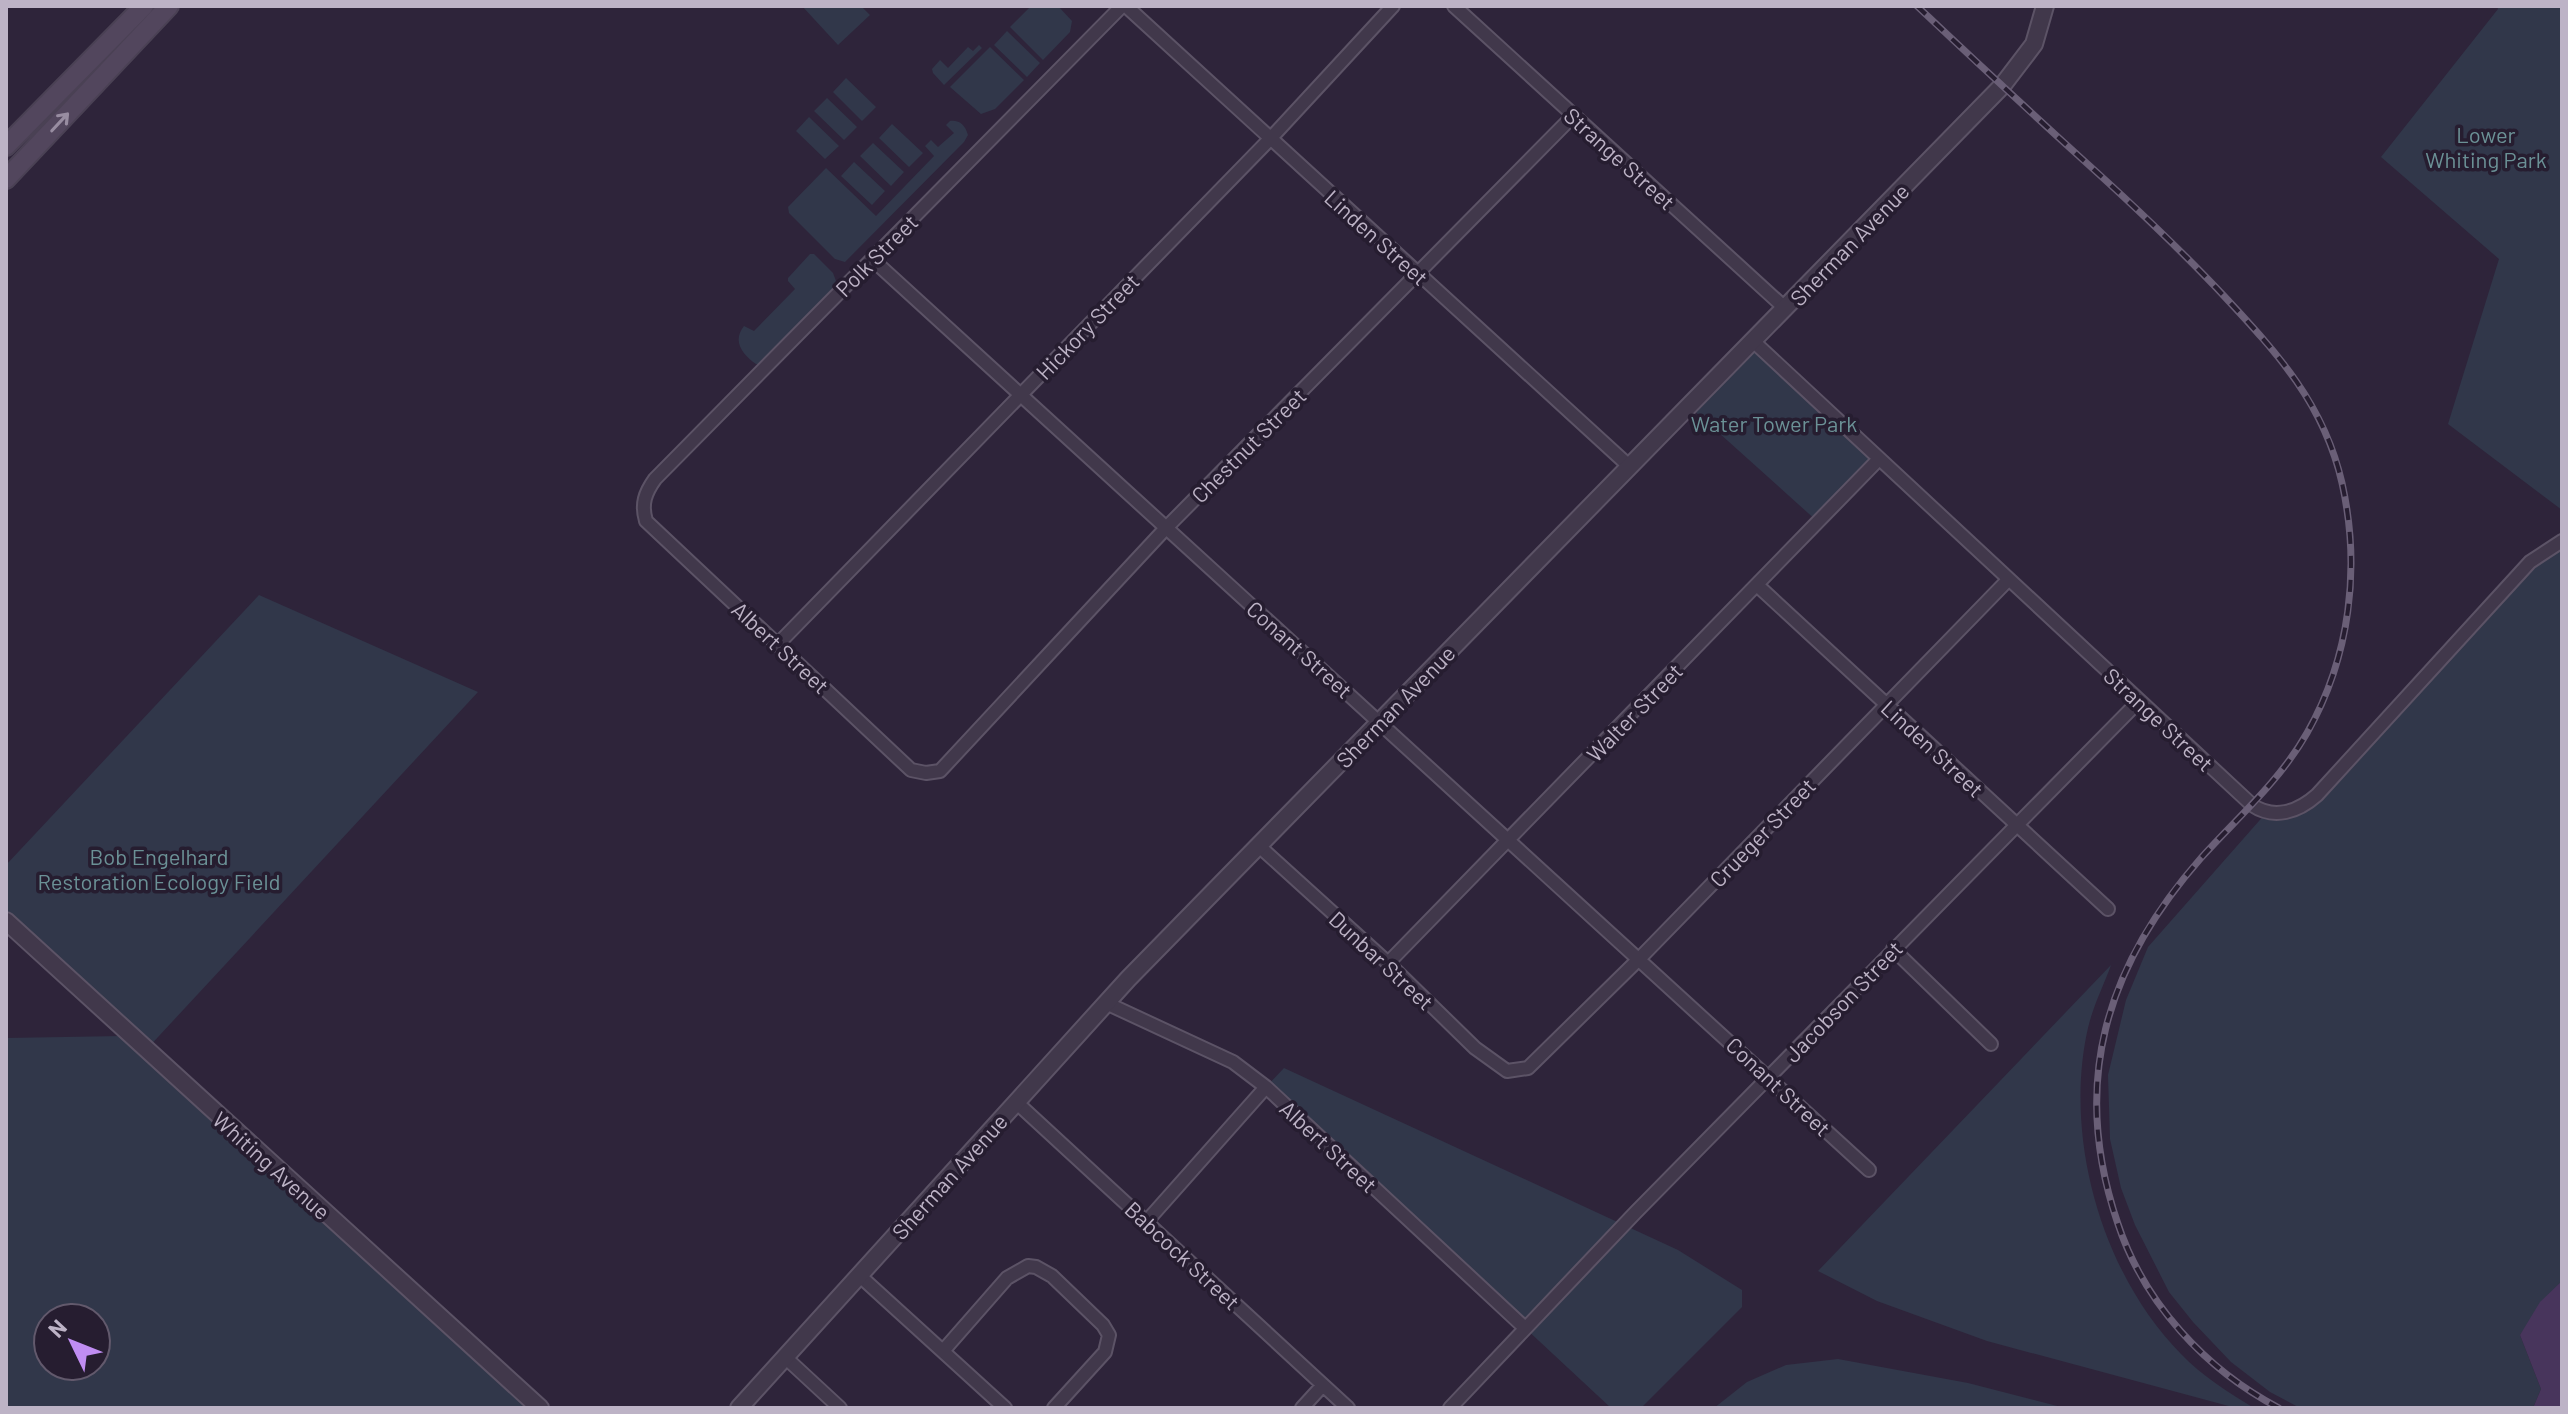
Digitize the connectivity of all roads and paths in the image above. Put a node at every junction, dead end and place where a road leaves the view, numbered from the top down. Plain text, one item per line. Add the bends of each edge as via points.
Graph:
1 (144, 6) edge
2 (169, 6) edge
3 (1124, 6) edge
4 (1393, 6) edge
5 (1454, 6) edge
6 (2045, 6) edge
7 (1573, 116) junction
8 (1270, 139) junction
9 (6, 146) edge
10 (6, 179) edge
11 (872, 259) junction
12 (1418, 275) junction
13 (1786, 309) junction
14 (1754, 342) junction
15 (1021, 393) junction
16 (1878, 460) junction
17 (1629, 466) junction
18 (643, 512) joint
19 (1166, 528) junction
20 (2562, 541) edge
21 (2008, 580) junction
22 (1757, 585) junction
23 (778, 644) junction
24 (2139, 701) junction
25 (1886, 704) junction
26 (1380, 722) junction
27 (926, 773) joint
28 (2016, 824) junction
29 (1510, 839) junction
30 (1259, 846) junction
31 (2108, 909) dead end
32 (6, 921) edge
33 (1893, 949) junction
34 (1640, 958) junction
35 (1388, 963) junction
36 (1106, 1003) junction
37 (1991, 1044) dead end
38 (1507, 1071) joint
39 (1769, 1077) junction
40 (1266, 1087) junction
41 (1016, 1102) junction
42 (1869, 1170) dead end
43 (1147, 1221) junction
44 (860, 1276) junction
45 (1525, 1328) junction
46 (943, 1351) junction
47 (786, 1358) junction
48 (1323, 1385) junction
49 (540, 1408) edge
50 (739, 1408) edge
51 (840, 1408) edge
52 (1005, 1408) edge
53 (1054, 1408) edge
54 (1302, 1408) edge
55 (1348, 1408) edge
56 (1450, 1408) edge

1 - 9 main road
10 -> 2 main road
3 - 8 street, Linden Street
3 - 11 street, Polk Street
4 - 8 street, Hickory Street
5 - 7 street, Strange Street
6 - 13 street, Sherman Avenue via 2034,44 2017,70
7 - 12 street, Chestnut Street
7 - 13 street, Strange Street
8 - 12 street, Linden Street
8 - 15 street, Hickory Street
11 - 15 street, Conant Street
11 - 18 street, Polk Street via 655,479 645,494
12 - 17 street, Linden Street
12 - 19 street, Chestnut Street
13 - 14 street, Sherman Avenue
14 - 16 street, Strange Street
14 - 17 street, Sherman Avenue
15 - 19 street, Conant Street
15 - 23 street, Hickory Street
16 - 21 street, Strange Street
16 - 22 street, Walter Street
17 - 26 street, Sherman Avenue
18 - 23 street, Albert Street via 655,530
19 - 26 street, Conant Street
19 - 27 street, Chestnut Street via 940,771
20 - 24 street, Strange Street via 2530,562 2329,783 2298,808 2273,814 2252,805
21 - 24 street, Strange Street
21 - 25 street, Crueger Street
22 - 25 street, Linden Street
22 - 29 street, Walter Street
23 - 27 street, Albert Street via 911,770
24 - 28 street, Jacobson Street
25 - 28 street, Linden Street
25 - 34 street, Crueger Street
26 - 29 street, Conant Street
26 - 30 street, Sherman Avenue
28 - 31 street, Linden Street
28 - 33 street, Jacobson Street
29 - 34 street, Conant Street
29 - 35 street, Walter Street
30 - 35 street, Dunbar Street
30 - 36 street, Sherman Avenue
32 - 49 street, Whiting Avenue
33 - 37 street
33 - 39 street, Jacobson Street
34 - 38 street, Crueger Street via 1528,1068
34 - 39 street, Conant Street
35 - 38 street, Dunbar Street via 1475,1048
36 - 40 street, Albert Street via 1233,1062
36 - 41 street, Sherman Avenue
39 - 42 street, Conant Street
39 - 45 street, Jacobson Street
40 - 43 street
40 - 45 street, Albert Street
41 - 43 street, Babcock Street
41 - 44 street, Sherman Avenue
43 - 48 street, Babcock Street
44 - 46 street
44 - 47 street, Sherman Avenue
45 - 56 street, Jacobson Street
46 - 52 street
46 - 53 street via 1007,1278 1028,1266 1042,1270 1109,1335 1105,1352
47 - 50 street, Sherman Avenue
47 - 51 street
48 - 54 street
48 - 55 street, Babcock Street

